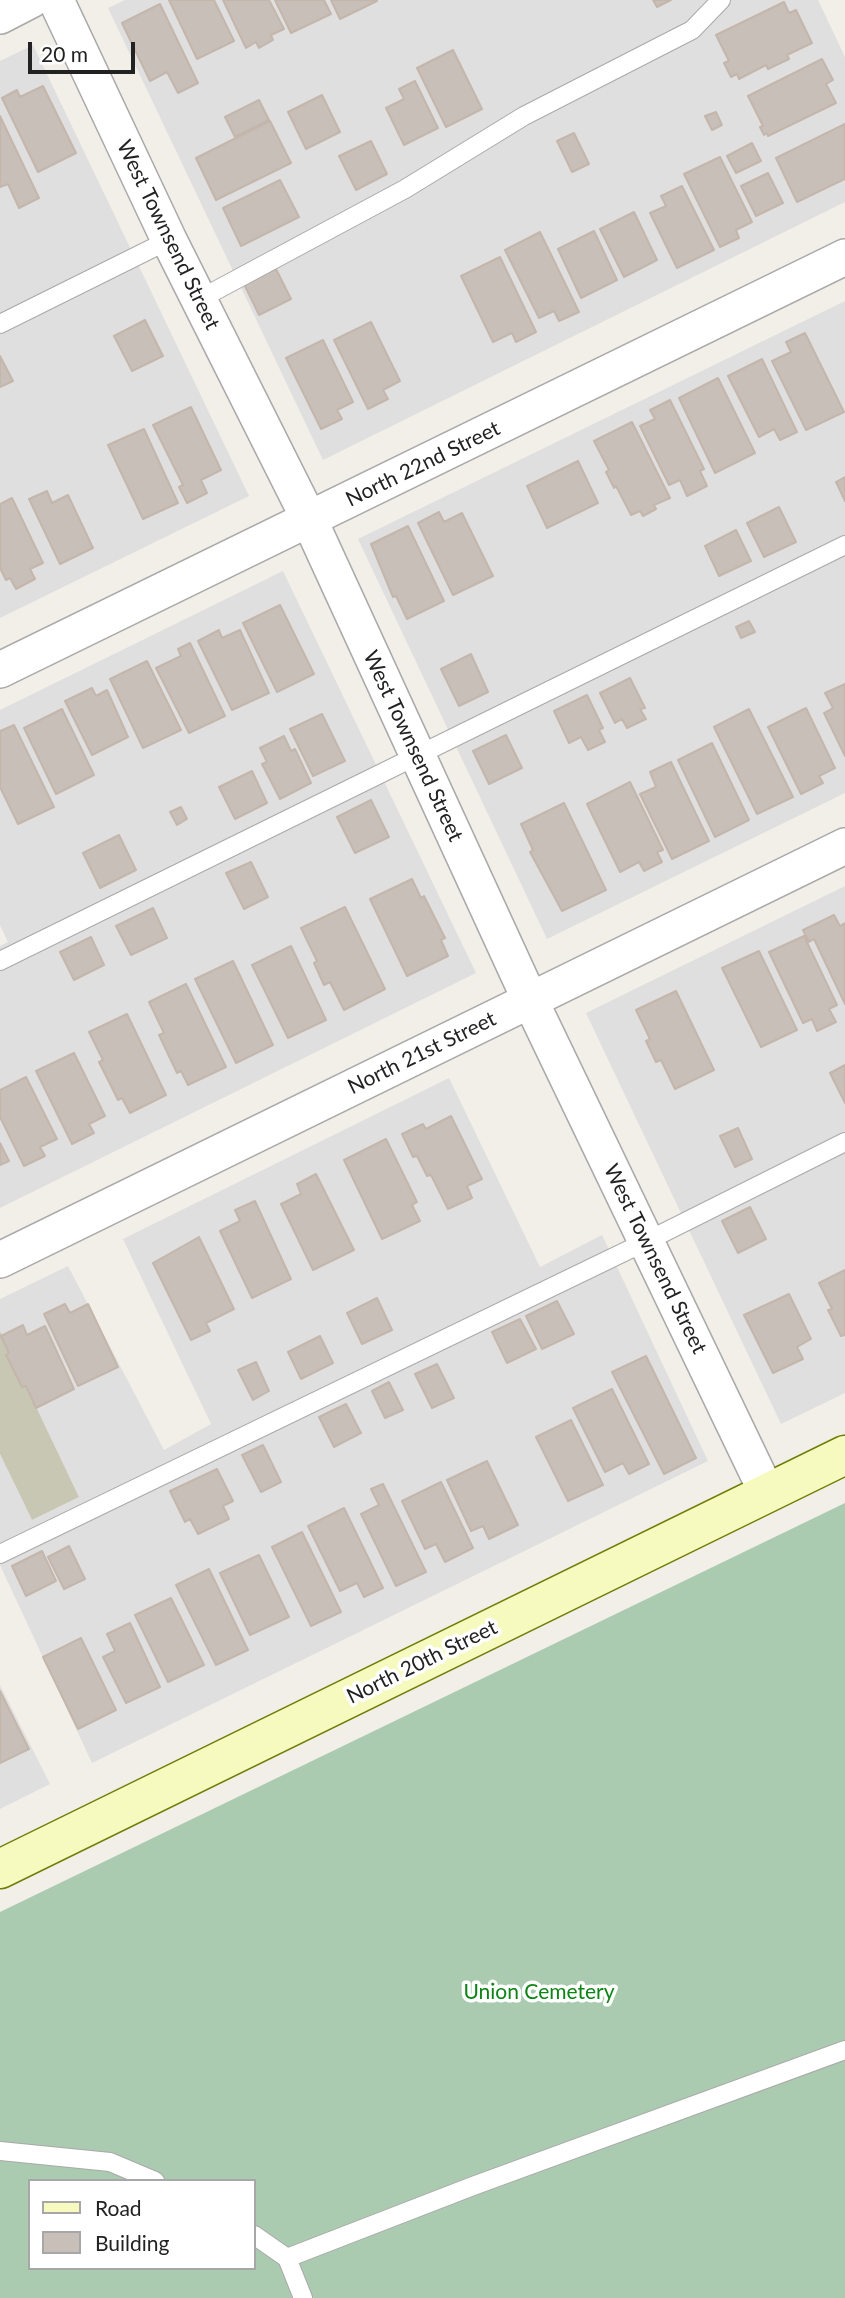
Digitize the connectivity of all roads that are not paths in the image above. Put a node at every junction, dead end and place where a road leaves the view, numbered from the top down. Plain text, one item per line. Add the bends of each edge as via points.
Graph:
1 (32, 0) edge
2 (56, 0) edge
3 (721, 0) edge
4 (0, 16) edge
5 (169, 240) junction
6 (845, 257) edge
7 (198, 300) junction
8 (0, 324) edge
9 (309, 519) junction
10 (845, 545) edge
11 (0, 670) edge
12 (418, 755) junction
13 (845, 846) edge
14 (0, 961) edge
15 (530, 1000) junction
16 (845, 1142) edge
17 (647, 1241) junction
18 (0, 1260) edge
19 (845, 1455) edge
20 (767, 1493) junction
21 (0, 1554) edge
22 (0, 1868) edge
23 (845, 2050) edge
24 (0, 2151) edge
25 (150, 2179) edge
26 (256, 2236) edge
27 (287, 2258) junction
28 (303, 2298) edge

1 - 4 street
2 - 5 street, West Townsend Street
3 - 7 lane via 692,30 524,116 405,189
5 - 7 street, West Townsend Street
5 - 8 lane
6 - 9 street, North 22nd Street
7 - 9 street, West Townsend Street
9 - 11 street, North 22nd Street
9 - 12 street, West Townsend Street
10 - 12 lane
12 - 14 lane
12 - 15 street, West Townsend Street
13 - 15 street, North 21st Street
15 - 17 street, West Townsend Street
15 - 18 street, North 21st Street
16 - 17 lane
17 - 20 street, West Townsend Street
17 - 21 lane
19 - 20 main road, North 20th Street
20 - 22 main road, North 20th Street
23 - 27 lane
24 - 25 lane via 110,2162
26 - 27 lane
27 - 28 lane

